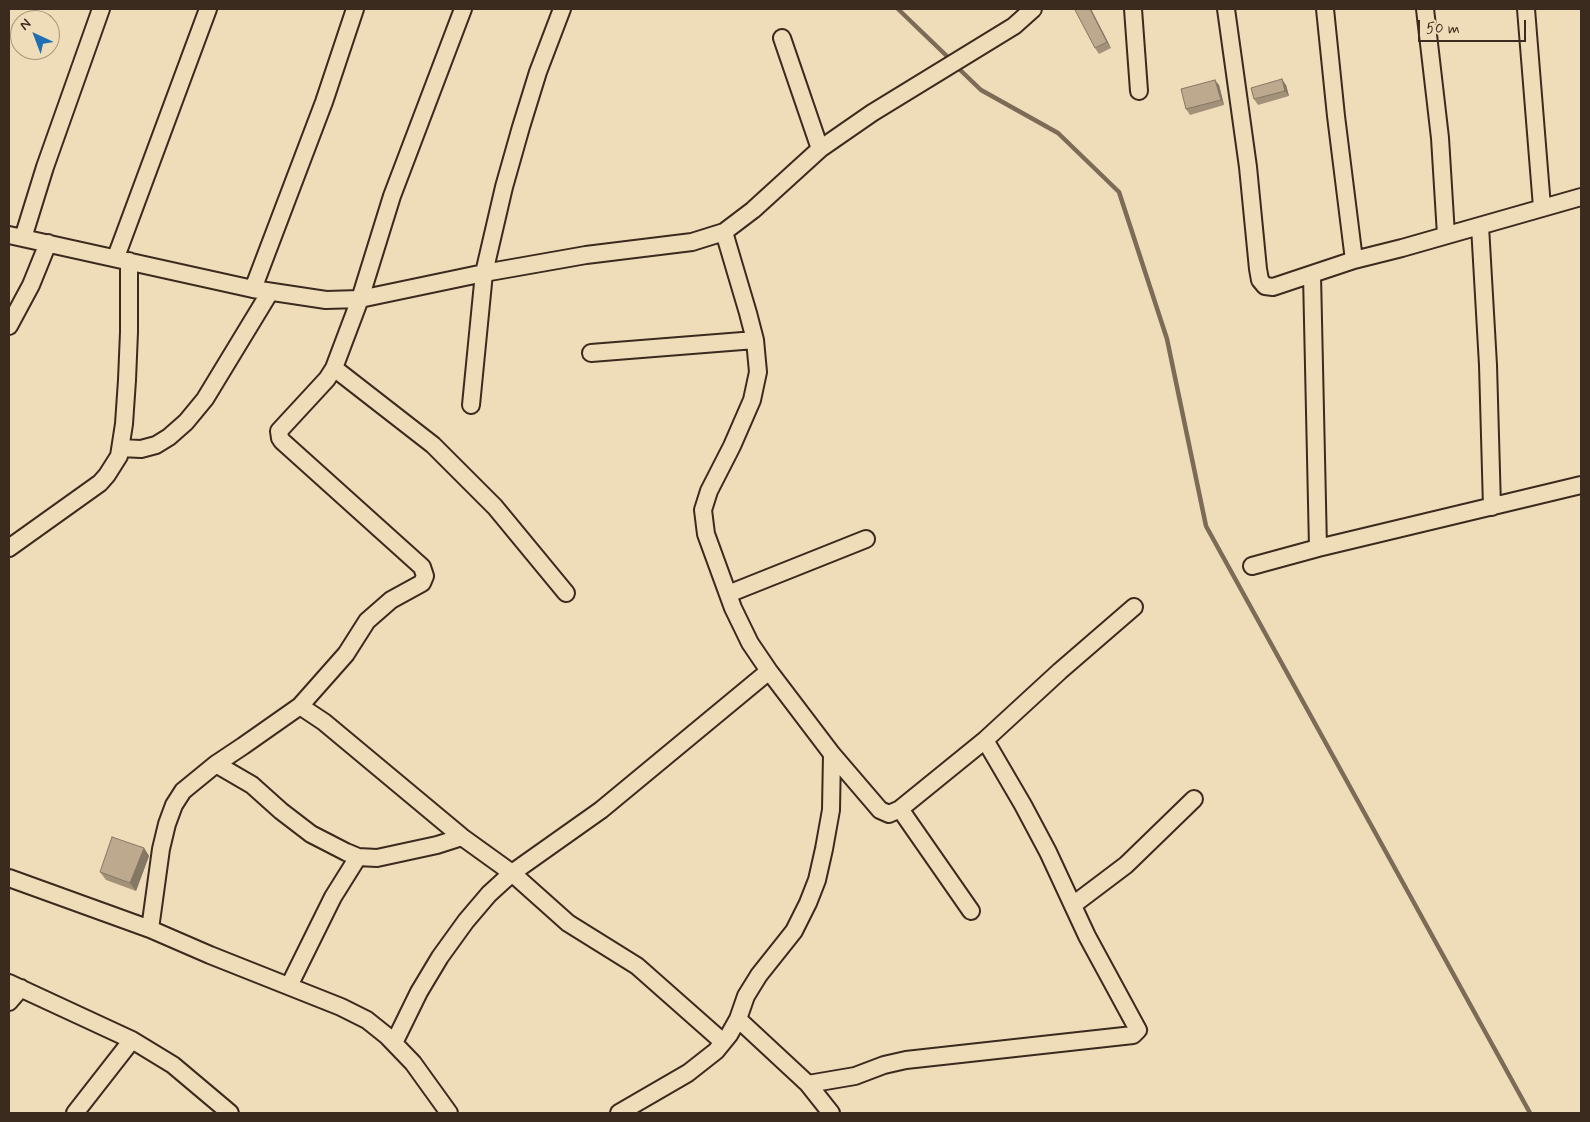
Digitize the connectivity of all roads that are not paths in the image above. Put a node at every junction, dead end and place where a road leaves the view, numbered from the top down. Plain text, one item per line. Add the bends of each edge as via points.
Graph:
1 (101, 9) edge
2 (208, 9) edge
3 (356, 9) edge
4 (464, 9) edge
5 (562, 9) edge
6 (1033, 9) edge
7 (1133, 9) edge
8 (1226, 9) edge
9 (1324, 9) edge
10 (1425, 9) edge
11 (1526, 9) edge
12 (782, 38) dead end
13 (1140, 91) dead end
14 (820, 149) junction
15 (1581, 197) edge
16 (1542, 207) junction
17 (1480, 226) junction
18 (724, 232) junction
19 (1446, 235) junction
20 (16, 236) edge
21 (48, 243) junction
22 (123, 259) junction
23 (1354, 260) junction
24 (484, 273) junction
25 (1312, 275) junction
26 (253, 289) junction
27 (270, 292) junction
28 (360, 299) junction
29 (9, 326) edge
30 (755, 340) junction
31 (591, 353) dead end
32 (334, 368) junction
33 (472, 405) dead end
34 (121, 448) junction
35 (1581, 485) edge
36 (1492, 507) junction
37 (866, 539) dead end
38 (9, 548) edge
39 (1318, 548) junction
40 (1252, 566) dead end
41 (566, 593) dead end
42 (728, 594) junction
43 (1134, 607) dead end
44 (769, 671) junction
45 (300, 706) junction
46 (985, 740) junction
47 (832, 754) junction
48 (216, 764) junction
49 (1194, 800) dead end
50 (900, 809) junction
51 (462, 837) junction
52 (358, 857) junction
53 (512, 873) junction
54 (9, 878) edge
55 (1073, 905) junction
56 (971, 912) dead end
57 (150, 929) junction
58 (15, 985) edge
59 (289, 986) junction
60 (9, 1002) edge
61 (738, 1018) junction
62 (132, 1040) junction
63 (723, 1042) junction
64 (394, 1043) junction
65 (808, 1084) junction
66 (75, 1113) edge
67 (230, 1113) edge
68 (449, 1113) edge
69 (619, 1113) edge
70 (831, 1113) edge

1 - 20 street via 45,167
2 - 22 street
3 - 26 street
4 - 28 street via 392,196
5 - 24 street via 521,127
6 - 14 street via 1014,26 872,113
7 - 13 street
8 - 25 street via 1260,280 1264,286 1273,287
9 - 23 street
10 - 19 street via 1440,138
11 - 16 street
12 - 14 street
14 - 18 street
15 - 16 street
16 - 17 street
17 - 19 street
17 - 36 street
18 - 24 street via 692,242 586,255
18 - 30 street
19 - 23 street
20 - 21 street
21 - 22 street
21 - 29 street
22 - 26 street
22 - 34 street via 129,332
23 - 25 street
24 - 28 street
24 - 33 street
25 - 39 street
26 - 27 street
27 - 28 street via 326,300
27 - 34 street via 205,398 186,422 156,445 141,449
28 - 32 street
30 - 31 street
30 - 42 street via 758,372 752,400 708,491 703,510 706,534
32 - 41 street via 433,445 495,507
32 - 45 street via 279,431 280,438 422,566 425,576 422,583 391,600 367,621 346,654
34 - 38 street via 100,483
35 - 36 street
36 - 39 street
37 - 42 street
39 - 40 street
42 - 44 street via 750,643
43 - 46 street
44 - 47 street
44 - 53 street via 601,810
45 - 48 street
45 - 51 street via 324,722
46 - 50 street
46 - 55 street via 1027,812
47 - 50 street via 880,810 889,814
47 - 61 street via 830,810 817,880 794,931 759,975
48 - 52 street via 252,785 311,834
48 - 57 street via 183,791 174,805 161,849
49 - 55 street via 1126,865
50 - 56 street
51 - 52 street via 377,858
51 - 53 street
52 - 59 street via 333,896
53 - 63 street via 568,923 638,966
53 - 64 street via 489,894 440,957
54 - 57 street
55 - 65 street via 1137,1028 1135,1034 906,1060 855,1076
57 - 59 street
58 - 60 street
58 - 62 street
59 - 64 street via 367,1020
61 - 63 street
61 - 65 street
62 - 66 street
62 - 67 street via 173,1065
63 - 69 street via 688,1073
64 - 68 street via 413,1063
65 - 70 street

